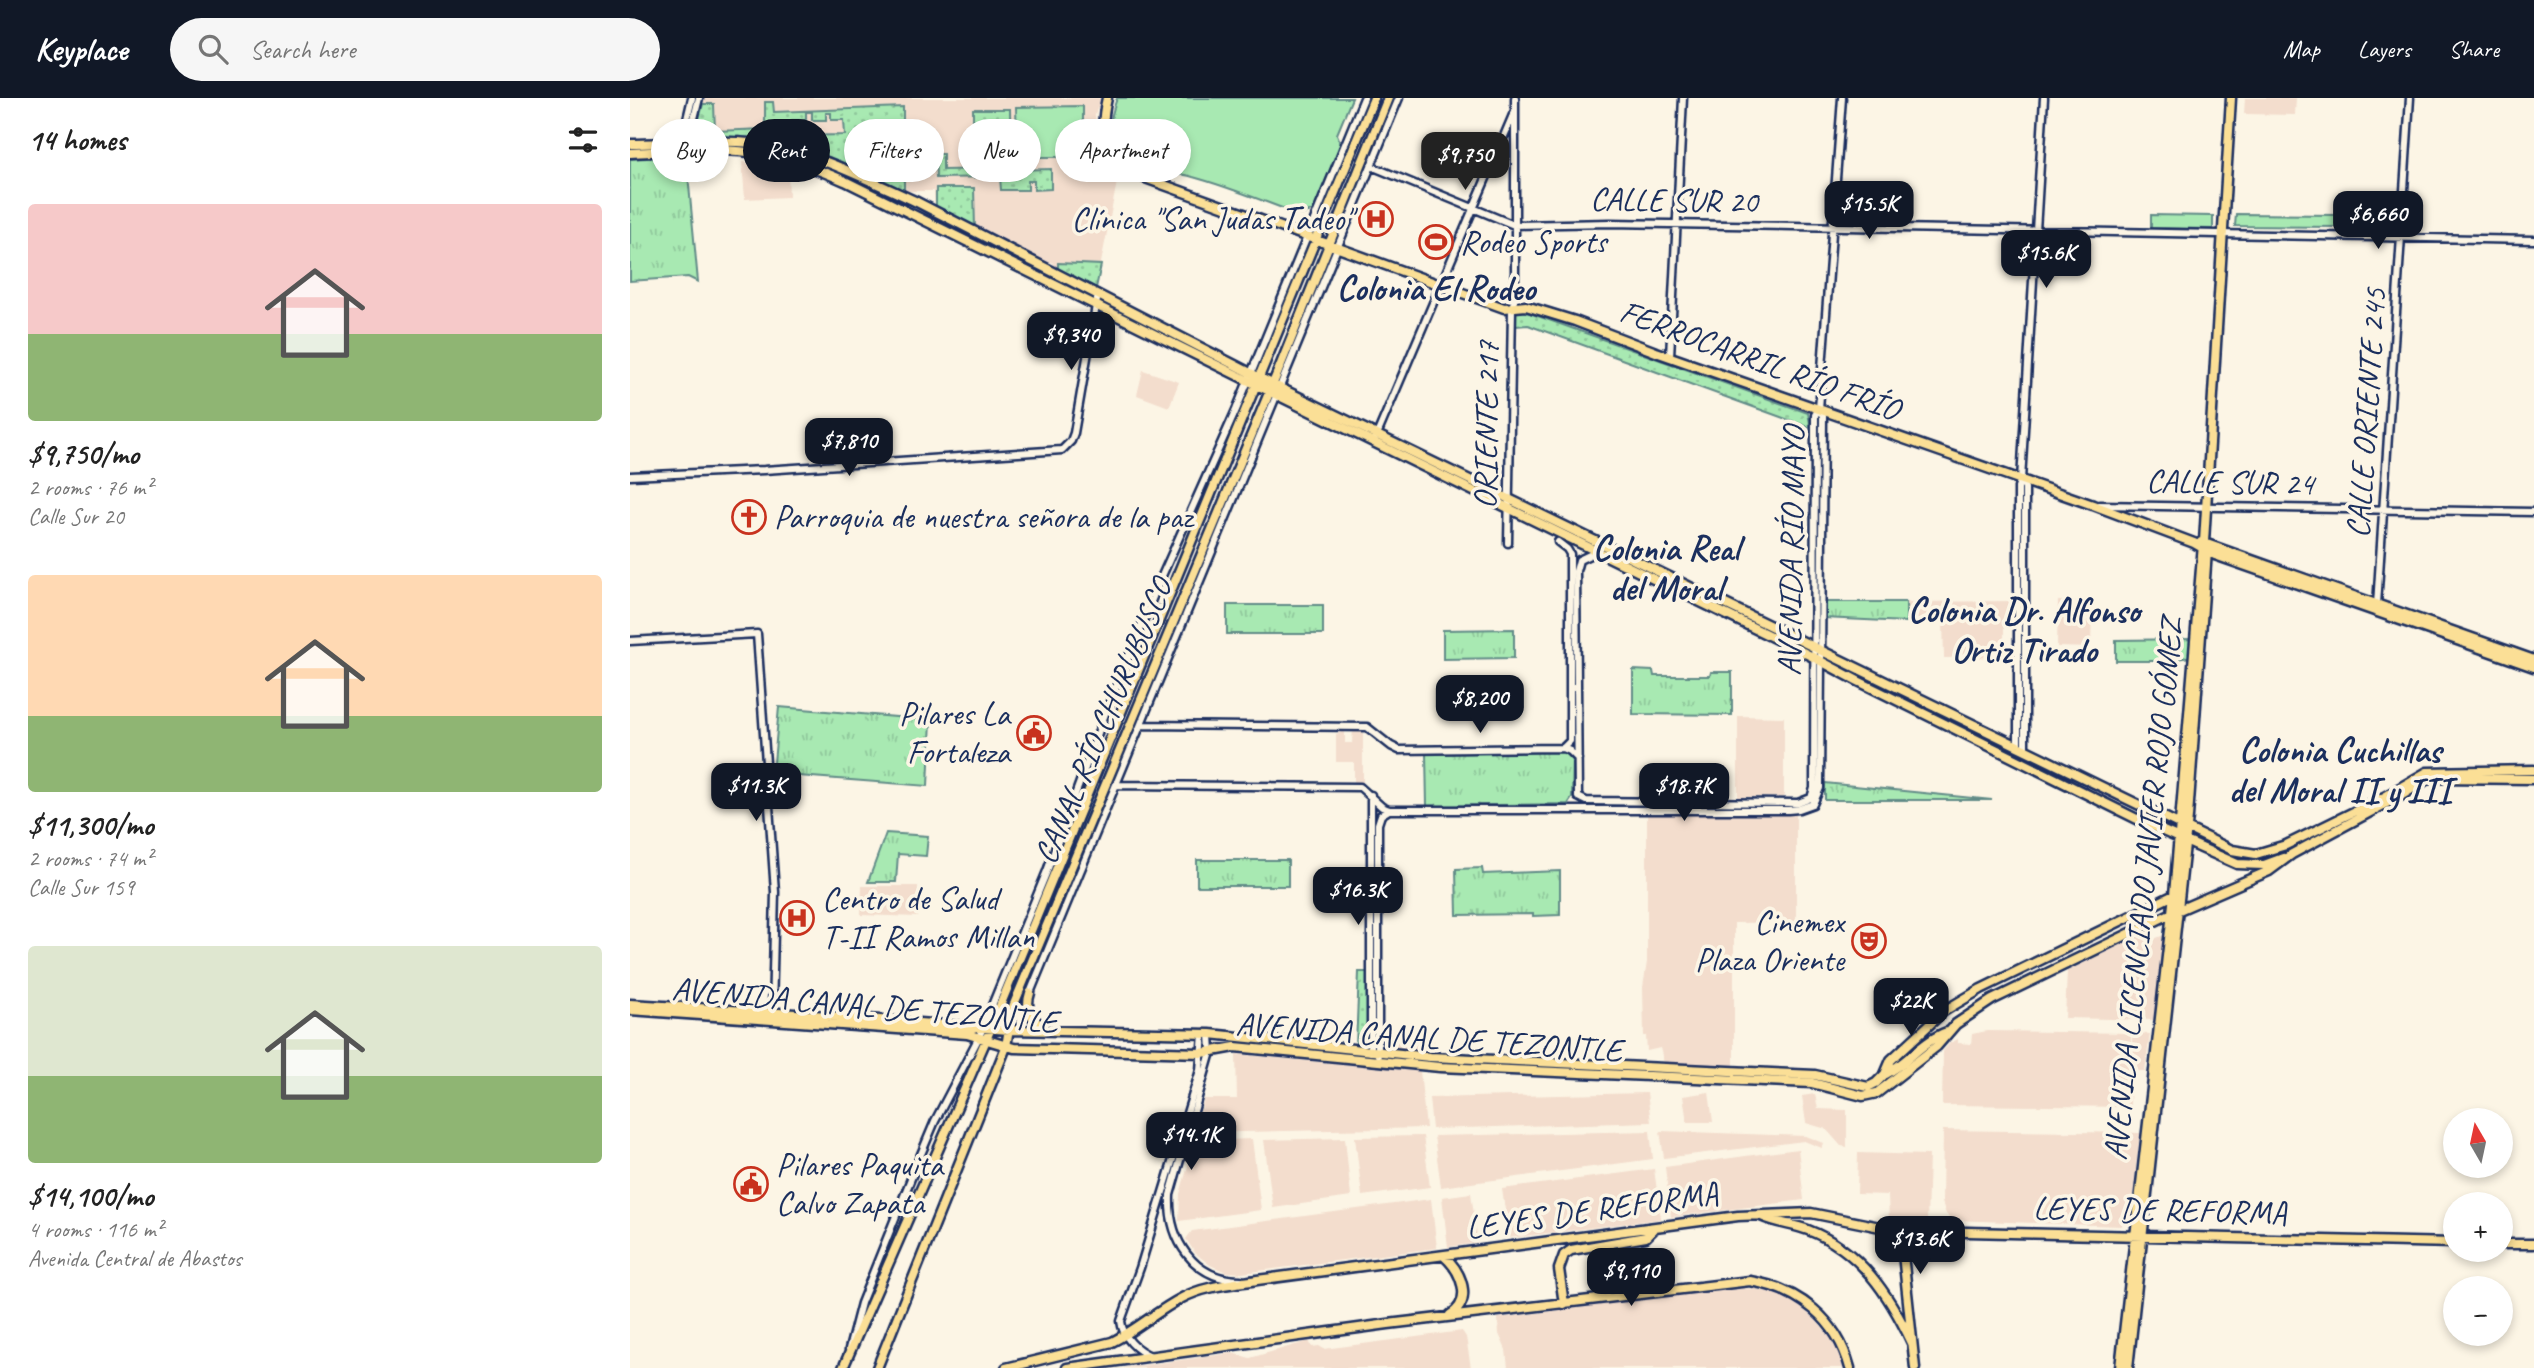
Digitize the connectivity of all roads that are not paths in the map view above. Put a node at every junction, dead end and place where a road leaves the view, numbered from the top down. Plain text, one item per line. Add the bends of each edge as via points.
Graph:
1 (692, 98) edge
2 (699, 98) edge
3 (1107, 98) edge
4 (1364, 98) edge
5 (1374, 98) edge
6 (1388, 98) edge
7 (1399, 98) edge
8 (1515, 98) edge
9 (1683, 98) edge
10 (1842, 98) edge
11 (2044, 98) edge
12 (2231, 98) edge
13 (2410, 98) edge
14 (1515, 110) junction
15 (689, 119) edge
16 (693, 119) edge
17 (630, 144) edge
18 (651, 145) edge
19 (729, 145) edge
20 (651, 151) edge
21 (729, 151) edge
22 (630, 153) edge
23 (1371, 166) junction
24 (1473, 209) junction
25 (1514, 225) junction
26 (1676, 225) junction
27 (1833, 227) junction
28 (2036, 231) junction
29 (2223, 234) junction
30 (1307, 236) junction
31 (2402, 238) junction
32 (1317, 240) junction
33 (2534, 240) edge
34 (1333, 247) junction
35 (1441, 284) junction
36 (1098, 294) junction
37 (1515, 297) junction
38 (1096, 304) junction
39 (1526, 306) junction
40 (1513, 308) junction
41 (1670, 356) junction
42 (1253, 379) junction
43 (1274, 389) junction
44 (1819, 409) junction
45 (1375, 439) junction
46 (630, 476) edge
47 (2021, 480) junction
48 (1508, 497) junction
49 (2093, 505) junction
50 (2207, 507) junction
51 (1508, 508) junction
52 (2384, 510) junction
53 (2534, 512) edge
54 (1558, 542) dead end
55 (1508, 543) dead end
56 (2202, 546) junction
57 (1597, 552) junction
58 (2377, 605) junction
59 (630, 641) edge
60 (1817, 648) junction
61 (1817, 659) junction
62 (2534, 660) edge
63 (2534, 667) edge
64 (1142, 725) junction
65 (1563, 748) junction
66 (2022, 748) junction
67 (1578, 759) junction
68 (2534, 770) edge
69 (2534, 779) edge
70 (1116, 785) junction
71 (1371, 795) junction
72 (1578, 797) junction
73 (1798, 806) junction
74 (1569, 808) junction
75 (1389, 810) junction
76 (2183, 828) junction
77 (2182, 841) junction
78 (2292, 854) junction
79 (2237, 864) junction
80 (1047, 871) junction
81 (2248, 879) junction
82 (1049, 887) junction
83 (2174, 895) junction
84 (2175, 912) junction
85 (2107, 928) junction
86 (1375, 932) junction
87 (2114, 941) junction
88 (2063, 950) junction
89 (2070, 962) junction
90 (2007, 976) junction
91 (2014, 990) junction
92 (1030, 993) junction
93 (1964, 999) junction
94 (630, 1004) edge
95 (1012, 1009) junction
96 (630, 1010) edge
97 (772, 1012) junction
98 (1972, 1012) junction
99 (986, 1028) junction
100 (1009, 1030) junction
101 (1046, 1030) junction
102 (1950, 1031) junction
103 (1206, 1034) junction
104 (982, 1039) junction
105 (1006, 1047) junction
106 (1379, 1051) junction
107 (1207, 1052) junction
108 (1378, 1061) junction
109 (1885, 1074) junction
110 (1759, 1215) junction
111 (1654, 1228) junction
112 (1885, 1228) junction
113 (1925, 1231) junction
114 (2137, 1234) junction
115 (2443, 1243) edge
116 (2513, 1244) edge
117 (2534, 1244) edge
118 (1903, 1254) junction
119 (1444, 1256) junction
120 (1257, 1280) junction
121 (1564, 1304) junction
122 (1445, 1317) junction
123 (1126, 1335) junction
124 (1912, 1343) junction
125 (1152, 1357) junction
126 (845, 1365) edge
127 (877, 1368) edge
128 (1006, 1368) edge
129 (1067, 1368) edge
130 (1850, 1368) edge
131 (1915, 1368) edge
132 (2120, 1368) edge
133 (2128, 1368) edge

1 - 15 street
2 - 16 street
3 - 30 main road, FERROCARRIL RÍO FRÍO via 1102,124 1105,141 1123,168
4 - 30 street, CANAL RÍO CHURUBUSCO
5 - 32 main road, CANAL RÍO CHURUBUSCO
6 - 34 main road, CANAL RÍO CHURUBUSCO
7 - 23 street, CANAL RÍO CHURUBUSCO
8 - 14 street, ORIENTE 217
9 - 26 street
10 - 27 street, AVENIDA RÍO MAYO
11 - 28 street
12 - 29 main road, AVENIDA LICENCIADO JAVIER ROJO GÓMEZ
13 - 31 street, CALLE ORIENTE 245
14 - 24 street
14 - 25 street, ORIENTE 217
17 - 18 main road
19 - 36 main road via 759,144 822,160 917,202
20 - 22 main road
21 - 38 main road via 759,153 821,170
23 - 24 street, CALLE SUR 20
23 - 34 street, CANAL RÍO CHURUBUSCO
24 - 25 street, CALLE SUR 20
24 - 35 street
25 - 26 street, CALLE SUR 20
25 - 37 street, ORIENTE 217
26 - 27 street, CALLE SUR 20
26 - 41 street
27 - 28 street, CALLE SUR 20
27 - 44 street, AVENIDA RÍO MAYO
28 - 29 street, CALLE SUR 20
28 - 47 street
29 - 31 street, CALLE SUR 20
29 - 50 main road, AVENIDA LICENCIADO JAVIER ROJO GÓMEZ
30 - 32 main road, FERROCARRIL RÍO FRÍO
30 - 42 street, CANAL RÍO CHURUBUSCO
31 - 33 street, CALLE SUR 20
31 - 52 street, CALLE ORIENTE 245
32 - 34 main road, FERROCARRIL RÍO FRÍO
32 - 42 main road, CANAL RÍO CHURUBUSCO
34 - 35 main road, FERROCARRIL RÍO FRÍO
34 - 43 main road, CANAL RÍO CHURUBUSCO
35 - 40 main road, FERROCARRIL RÍO FRÍO
35 - 45 street
36 - 38 street
36 - 42 main road
37 - 39 main road
37 - 40 street, ORIENTE 217
38 - 42 main road
38 - 46 street via 1074,433 1062,450
39 - 40 main road, FERROCARRIL RÍO FRÍO
39 - 41 main road, FERROCARRIL RÍO FRÍO
40 - 48 street, ORIENTE 217
41 - 44 main road, FERROCARRIL RÍO FRÍO
42 - 43 main road
42 - 80 street, CANAL RÍO CHURUBUSCO via 1157,587
42 - 82 main road, CANAL RÍO CHURUBUSCO
43 - 45 main road
43 - 64 street, CANAL RÍO CHURUBUSCO
43 - 95 main road, CANAL RÍO CHURUBUSCO
44 - 47 main road, FERROCARRIL RÍO FRÍO
44 - 60 street, AVENIDA RÍO MAYO via 1815,415
45 - 48 main road
45 - 51 main road
47 - 49 main road, FERROCARRIL RÍO FRÍO
47 - 66 street
48 - 51 street, ORIENTE 217
48 - 60 main road
49 - 50 street, CALLE SUR 24
49 - 56 main road, FERROCARRIL RÍO FRÍO
50 - 52 street, CALLE SUR 24
50 - 56 main road, AVENIDA LICENCIADO JAVIER ROJO GÓMEZ
51 - 55 street, ORIENTE 217
51 - 57 main road
52 - 53 street, CALLE SUR 24
52 - 58 street, CALLE ORIENTE 245
54 - 65 street via 1570,554 1570,741
56 - 58 main road, FERROCARRIL RÍO FRÍO
56 - 63 main road, FERROCARRIL RÍO FRÍO
56 - 76 main road, AVENIDA LICENCIADO JAVIER ROJO GÓMEZ
57 - 61 main road
57 - 67 street via 1579,560 1576,572
58 - 62 main road, FERROCARRIL RÍO FRÍO
59 - 97 street via 757,634 775,892
60 - 61 street, AVENIDA RÍO MAYO
60 - 66 main road
61 - 73 street, AVENIDA RÍO MAYO via 1820,788 1816,800
61 - 77 main road
64 - 65 street via 1367,727 1399,750
64 - 70 street, CANAL RÍO CHURUBUSCO
65 - 67 street
66 - 76 main road
67 - 72 street
68 - 76 main road via 2427,772 2309,835 2267,852 2245,854
69 - 78 main road, AVENIDA CANAL DE TEZONTLE via 2431,778
70 - 71 street via 1353,786
70 - 92 street, CANAL RÍO CHURUBUSCO
71 - 75 street
71 - 86 street
72 - 73 street via 1586,801
72 - 74 street
73 - 74 street
74 - 75 street
75 - 86 street via 1378,824
76 - 77 main road, AVENIDA LICENCIADO JAVIER ROJO GÓMEZ
77 - 79 main road
77 - 83 main road, AVENIDA LICENCIADO JAVIER ROJO GÓMEZ
77 - 84 main road, AVENIDA LICENCIADO JAVIER ROJO GÓMEZ
78 - 79 main road via 2264,864
78 - 81 main road, AVENIDA CANAL DE TEZONTLE
79 - 81 main road
80 - 82 main road
80 - 99 street, CANAL RÍO CHURUBUSCO
81 - 84 main road, AVENIDA CANAL DE TEZONTLE
82 - 99 main road, CANAL RÍO CHURUBUSCO
83 - 84 main road, AVENIDA LICENCIADO JAVIER ROJO GÓMEZ
83 - 85 main road
84 - 87 main road, AVENIDA CANAL DE TEZONTLE
84 - 114 main road, AVENIDA LICENCIADO JAVIER ROJO GÓMEZ
85 - 87 main road via 2116,933
85 - 88 main road
86 - 106 street
87 - 89 main road, AVENIDA CANAL DE TEZONTLE
88 - 89 main road via 2062,960
88 - 90 main road
89 - 91 main road, AVENIDA CANAL DE TEZONTLE
90 - 91 main road via 2014,981
90 - 93 main road
91 - 98 main road, AVENIDA CANAL DE TEZONTLE
92 - 95 main road
92 - 101 main road via 1030,1014
93 - 98 main road via 1963,1006
93 - 109 main road via 1915,1037 1891,1060
94 - 97 main road, AVENIDA CANAL DE TEZONTLE
95 - 100 main road, CANAL RÍO CHURUBUSCO
96 - 104 main road, AVENIDA CANAL DE TEZONTLE
97 - 99 main road, AVENIDA CANAL DE TEZONTLE
98 - 102 main road, AVENIDA CANAL DE TEZONTLE
99 - 100 main road, AVENIDA CANAL DE TEZONTLE
99 - 104 main road, CANAL RÍO CHURUBUSCO
100 - 101 main road, AVENIDA CANAL DE TEZONTLE
100 - 105 main road, CANAL RÍO CHURUBUSCO
101 - 103 main road, AVENIDA CANAL DE TEZONTLE
102 - 108 main road, AVENIDA CANAL DE TEZONTLE via 1885,1088 1863,1096 1812,1083
102 - 109 main road, AVENIDA CANAL DE TEZONTLE via 1937,1035
103 - 106 main road, AVENIDA CANAL DE TEZONTLE
103 - 107 street
104 - 105 main road, AVENIDA CANAL DE TEZONTLE
104 - 126 main road, CANAL RÍO CHURUBUSCO
104 - 126 street, CANAL RÍO CHURUBUSCO via 935,1121 916,1166 861,1303
105 - 107 main road, AVENIDA CANAL DE TEZONTLE
105 - 127 main road, CANAL RÍO CHURUBUSCO
106 - 108 street
106 - 108 main road via 1383,1056
106 - 109 main road, AVENIDA CANAL DE TEZONTLE via 1815,1076 1863,1088 1873,1086
107 - 108 main road, AVENIDA CANAL DE TEZONTLE via 1235,1047
107 - 120 street via 1170,1195 1173,1228 1186,1254 1203,1269 1218,1277
107 - 123 street via 1121,1321
110 - 111 main road, LEYES DE REFORMA
110 - 112 main road, LEYES DE REFORMA via 1811,1213
110 - 124 main road via 1809,1230 1856,1259 1891,1300
111 - 119 main road, LEYES DE REFORMA
111 - 121 main road via 1646,1237 1564,1255 1559,1269
112 - 113 main road, LEYES DE REFORMA
112 - 118 main road
113 - 114 main road, LEYES DE REFORMA
113 - 118 main road via 1908,1242
114 - 115 main road, LEYES DE REFORMA
114 - 132 main road, AVENIDA LICENCIADO JAVIER ROJO GÓMEZ
114 - 133 main road, AVENIDA LICENCIADO JAVIER ROJO GÓMEZ
116 - 117 main road
118 - 124 main road
119 - 120 main road, LEYES DE REFORMA
119 - 122 main road via 1459,1273 1463,1300
120 - 123 main road, LEYES DE REFORMA via 1195,1292
121 - 122 main road
121 - 130 main road via 1732,1281 1766,1283 1801,1298 1827,1322 1842,1344
122 - 125 main road
123 - 125 street via 1137,1349
123 - 128 main road, LEYES DE REFORMA
124 - 131 main road
125 - 129 main road

